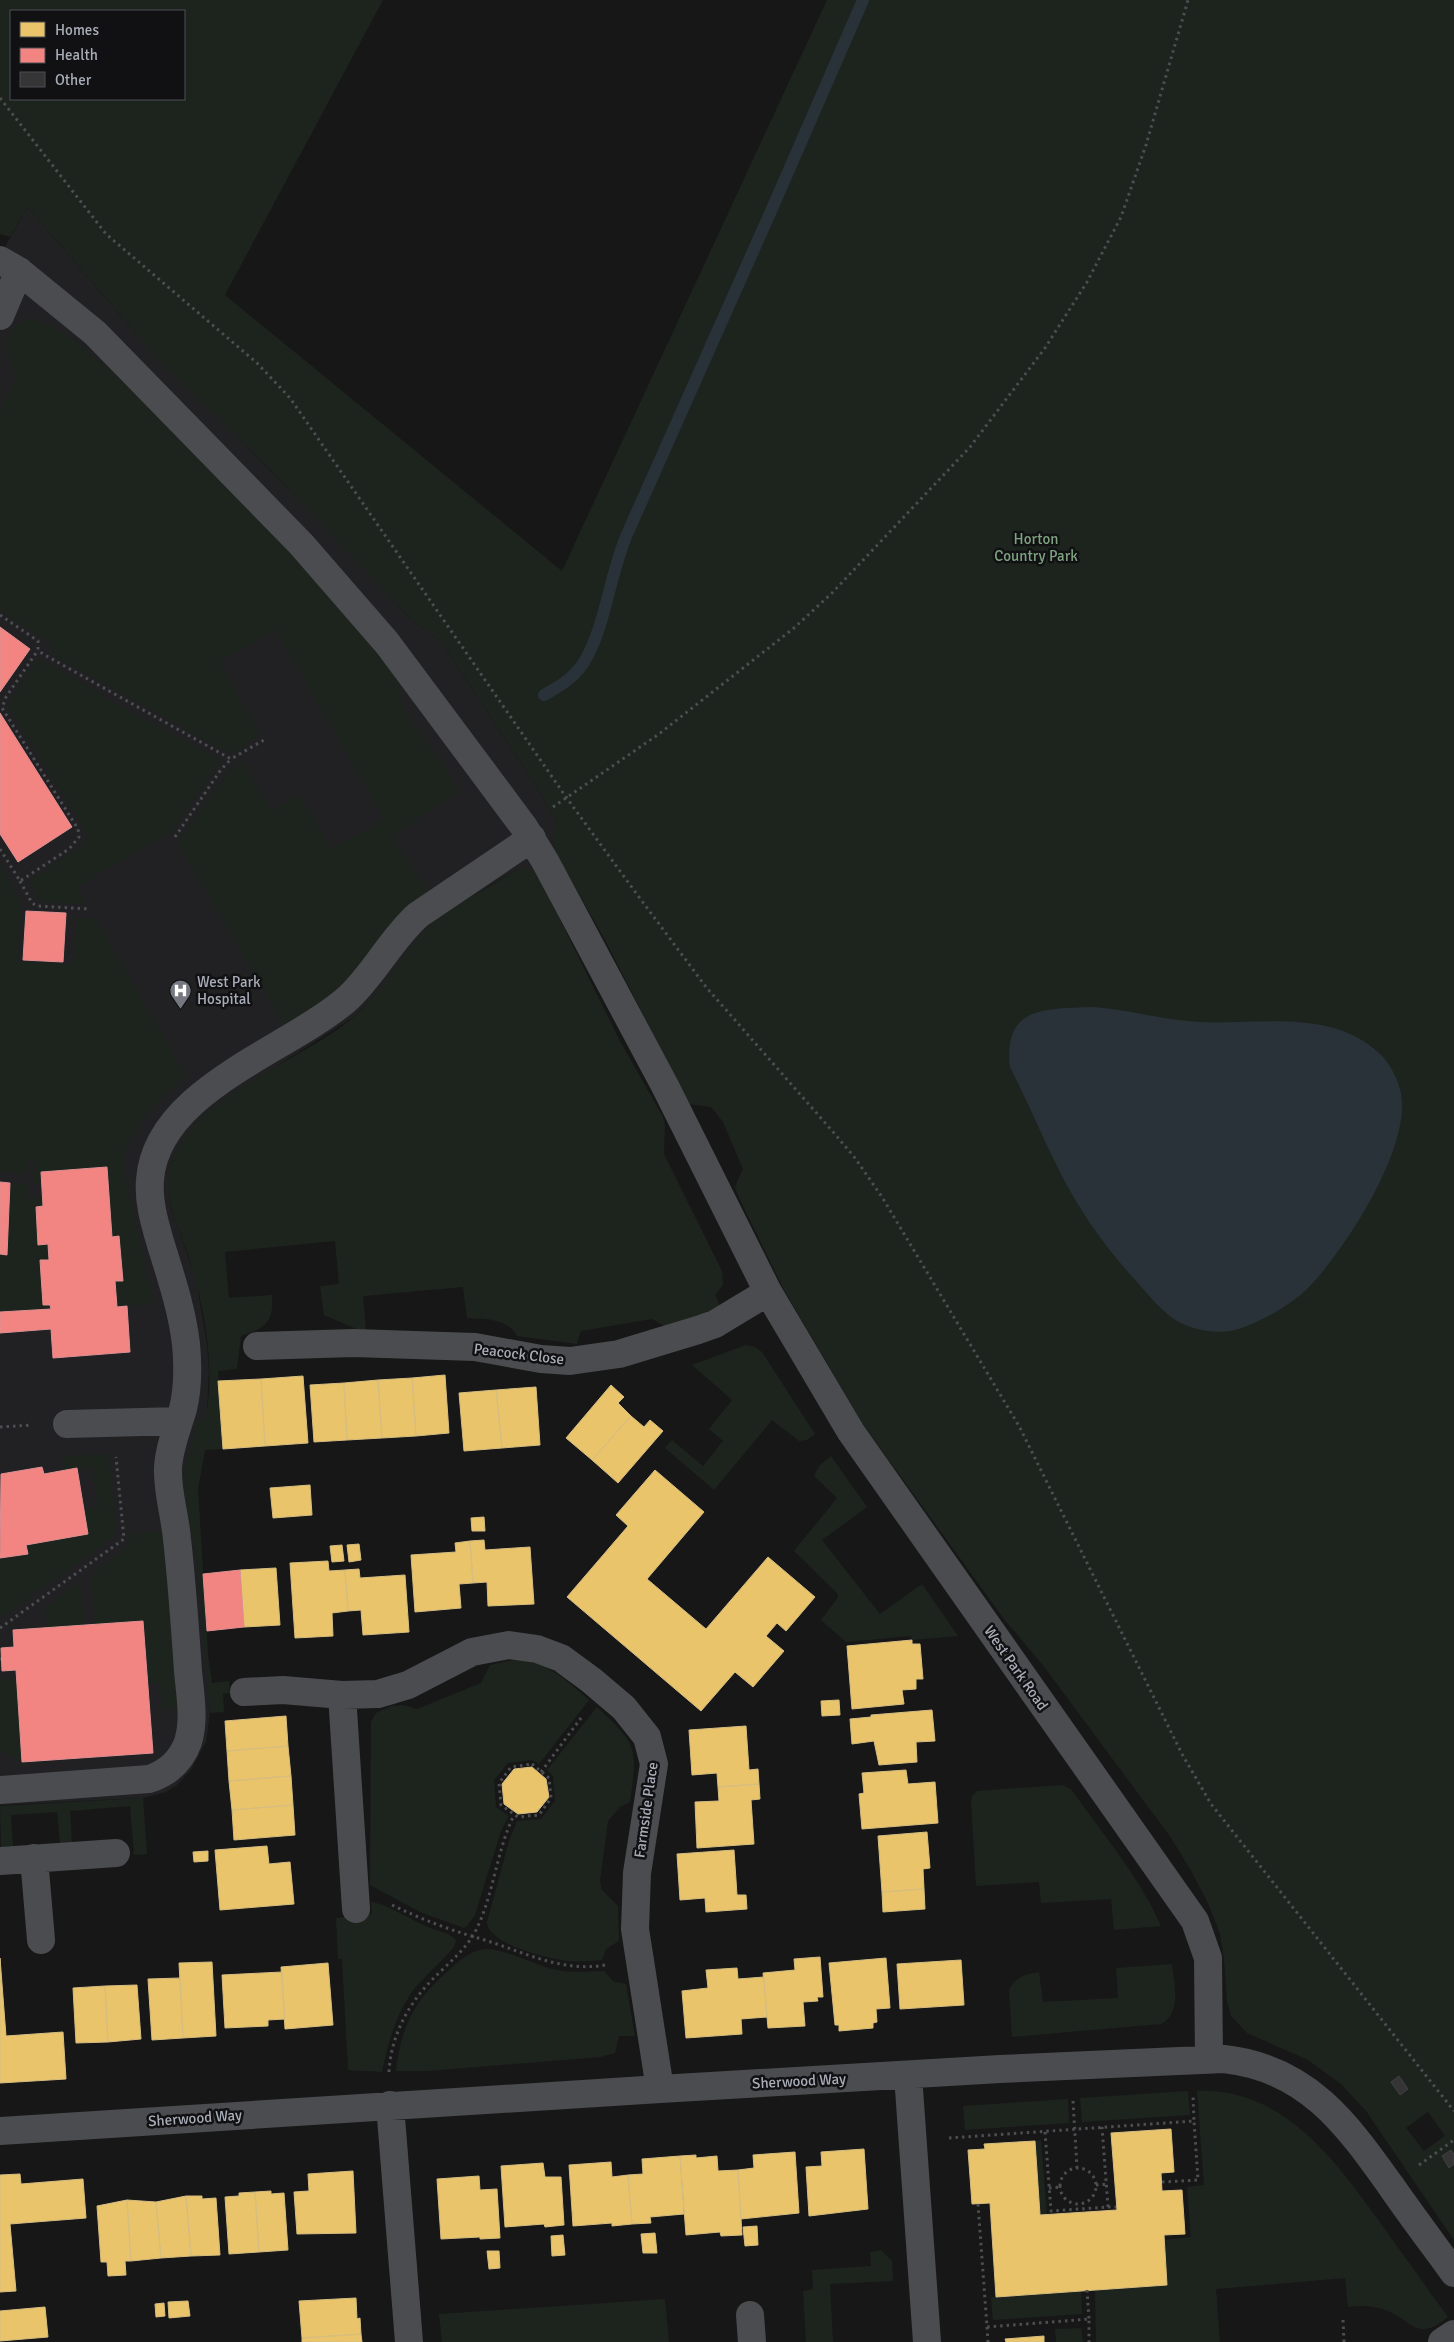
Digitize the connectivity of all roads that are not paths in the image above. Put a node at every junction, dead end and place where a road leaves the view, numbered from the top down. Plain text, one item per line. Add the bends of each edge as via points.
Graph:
1 (9, 266) edge
2 (0, 316) edge
3 (532, 838) junction
4 (768, 1292) junction
5 (257, 1346) dead end
6 (179, 1421) junction
7 (67, 1424) dead end
8 (244, 1692) dead end
9 (342, 1695) junction
10 (0, 1790) edge
11 (116, 1853) dead end
12 (34, 1858) junction
13 (0, 1861) edge
14 (355, 1901) road end
15 (41, 1940) dead end
16 (1200, 2059) junction
17 (908, 2075) junction
18 (660, 2089) junction
19 (390, 2105) junction
20 (0, 2131) edge
21 (1454, 2273) edge
22 (750, 2315) dead end
23 (1454, 2334) edge
24 (409, 2342) edge
25 (752, 2342) edge
26 (927, 2342) edge
27 (1442, 2342) edge

1 - 2 street
1 - 3 street, West Park Road via 95,333 300,544 387,643
3 - 4 street, West Park Road via 665,1086
3 - 6 street via 418,915 346,1000 209,1090 166,1133 155,1156 149,1188 186,1344 186,1388
4 - 5 street, Peacock Close via 722,1321 698,1330 619,1354 570,1361 475,1347 354,1343
4 - 16 street, West Park Road via 851,1432 1195,1921 1208,1958
6 - 7 street
6 - 10 street via 170,1453 168,1476 177,1536 191,1711 185,1749 173,1766 160,1776 149,1779
8 - 9 street, Farmside Place via 298,1690
9 - 14 street
9 - 18 street, Farmside Place via 378,1694 393,1690 422,1679 472,1652 509,1645 537,1649 561,1658 640,1726 653,1755 654,1775 637,1873 635,1929
11 - 12 street
12 - 13 street
12 - 15 street
16 - 17 street, Sherwood Way
16 - 21 street, Sherwood Way via 1251,2064 1280,2074 1324,2103 1345,2125
17 - 18 street, Sherwood Way
17 - 26 street
18 - 19 street, Sherwood Way
19 - 20 street, Sherwood Way
19 - 24 street
22 - 25 street
23 - 27 street

